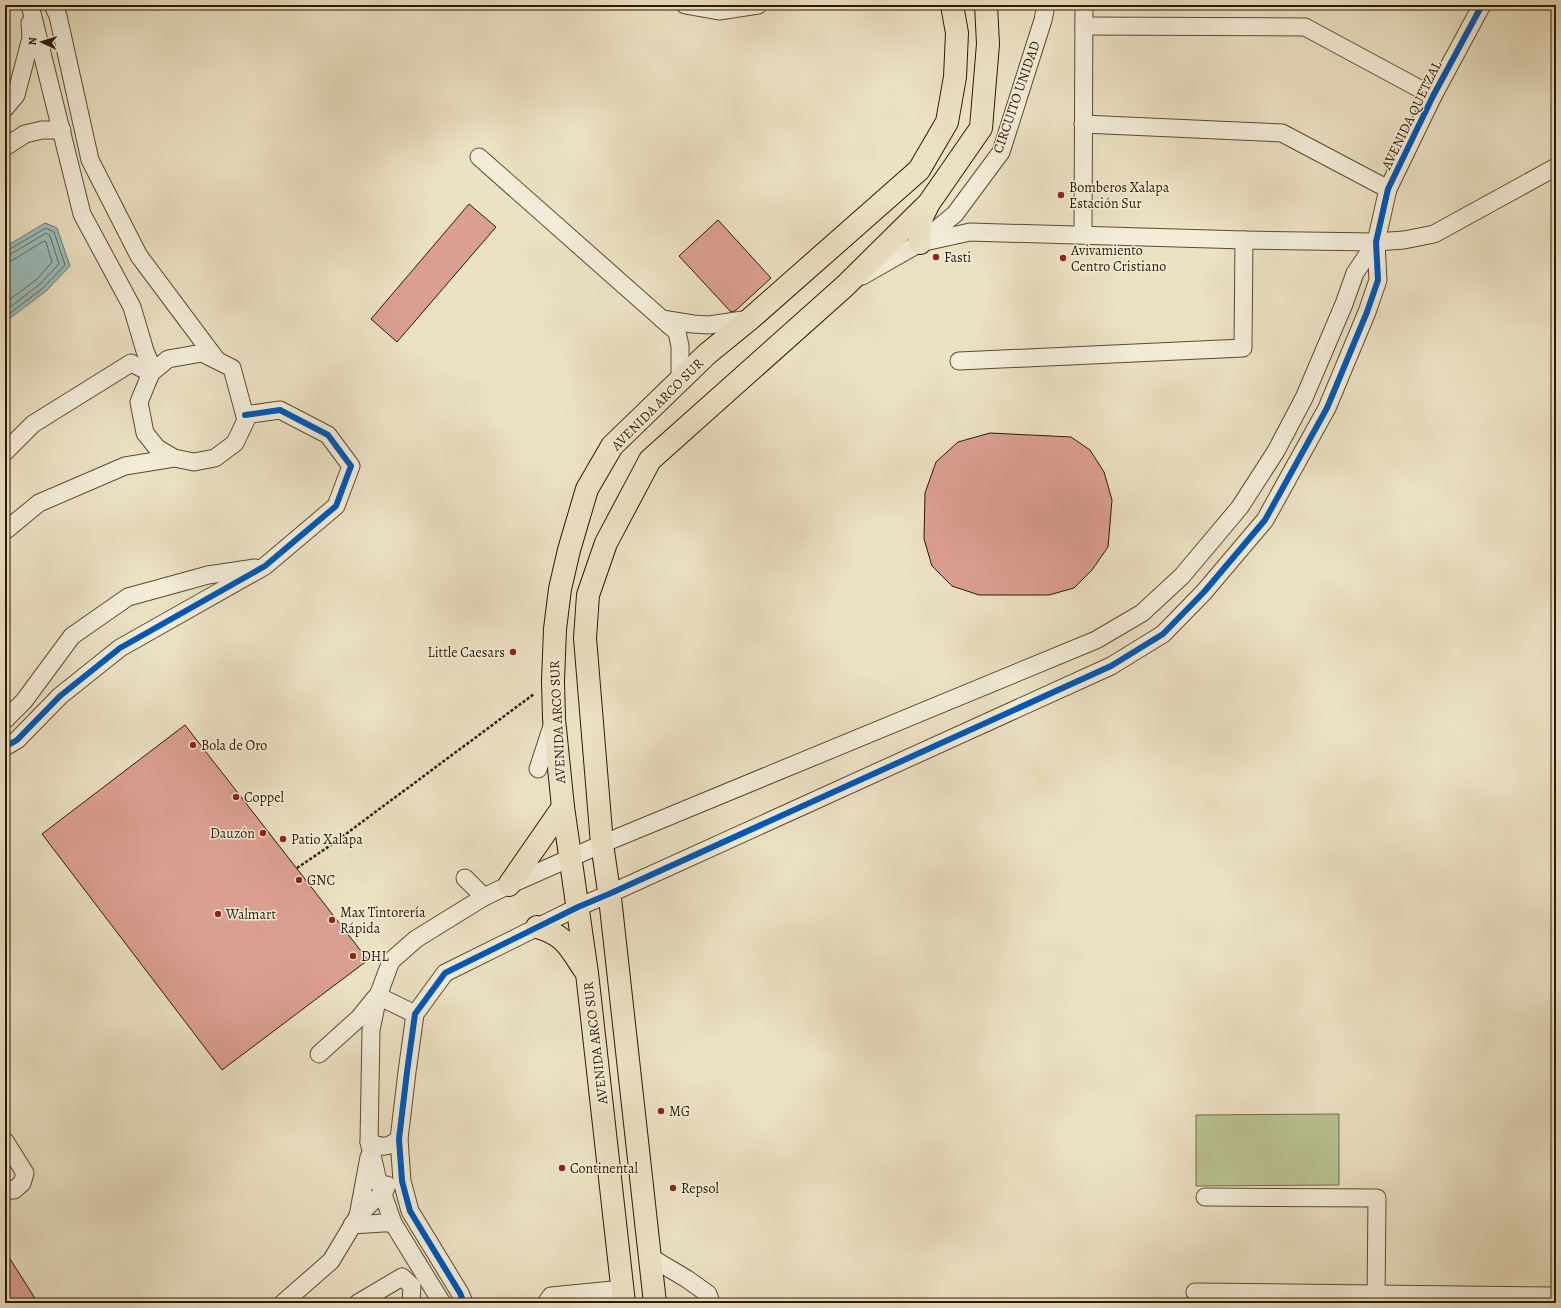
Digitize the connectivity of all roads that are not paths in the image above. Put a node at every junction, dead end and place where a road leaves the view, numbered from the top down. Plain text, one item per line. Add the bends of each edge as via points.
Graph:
1 (30, 5) edge
2 (53, 5) edge
3 (686, 5) edge
4 (758, 5) edge
5 (952, 5) edge
6 (986, 5) edge
7 (1046, 5) edge
8 (1084, 5) edge
9 (1475, 7) edge
10 (1084, 26) junction
11 (1433, 96) junction
12 (5, 108) edge
13 (1083, 124) junction
14 (62, 130) junction
15 (87, 146) junction
16 (5, 147) edge
17 (66, 152) junction
18 (479, 157) dead end
19 (1556, 166) edge
20 (1388, 188) junction
21 (929, 203) junction
22 (1083, 234) junction
23 (1244, 240) junction
24 (1376, 242) junction
25 (920, 243) junction
26 (845, 286) junction
27 (662, 318) junction
28 (750, 319) junction
29 (217, 361) junction
30 (958, 361) dead end
31 (152, 372) junction
32 (680, 381) junction
33 (245, 415) junction
34 (5, 452) edge
35 (174, 458) junction
36 (5, 531) edge
37 (265, 566) junction
38 (554, 719) junction
39 (5, 720) edge
40 (5, 747) edge
41 (538, 769) dead end
42 (563, 807) junction
43 (602, 844) junction
44 (570, 857) junction
45 (465, 878) dead end
46 (509, 885) junction
47 (609, 894) junction
48 (484, 897) junction
49 (578, 907) junction
50 (537, 928) junction
51 (587, 973) junction
52 (378, 996) junction
53 (415, 1014) junction
54 (319, 1054) dead end
55 (399, 1139) junction
56 (5, 1141) edge
57 (370, 1147) junction
58 (401, 1157) junction
59 (5, 1190) edge
60 (383, 1195) junction
61 (1205, 1197) dead end
62 (355, 1220) junction
63 (417, 1222) junction
64 (393, 1223) junction
65 (650, 1257) junction
66 (1195, 1292) dead end
67 (624, 1296) edge
68 (1556, 1296) edge
69 (1376, 1298) edge
70 (283, 1303) edge
71 (358, 1303) edge
72 (411, 1303) edge
73 (442, 1303) edge
74 (464, 1303) edge
75 (546, 1303) edge
76 (655, 1303) edge
77 (711, 1303) edge

1 - 12 street via 31,38 16,96
1 - 14 street
2 - 15 street via 58,16
3 - 4 street via 719,11
5 - 28 main road, AVENIDA ARCO SUR via 957,32 956,62 948,122 920,170
6 - 21 main road via 988,44 981,128
7 - 25 street, CIRCUITO UNIDAD via 1001,152 955,214
8 - 10 street
9 - 11 street, AVENIDA QUETZAL
10 - 11 street via 1305,27
10 - 13 street
11 - 20 street, AVENIDA QUETZAL
13 - 20 street via 1282,133
13 - 22 street
14 - 16 street via 42,130 25,134
14 - 17 street
15 - 17 street
15 - 29 street via 90,160 139,256
17 - 31 street via 82,214 132,307
18 - 27 street
19 - 24 street via 1434,234
20 - 24 street, AVENIDA QUETZAL
21 - 25 main road via 918,227
21 - 26 main road
22 - 23 street
22 - 25 street via 970,232
23 - 24 street
23 - 30 street via 1244,348
24 - 43 street via 1355,273 1304,398 1276,451 1240,507 1182,576 1142,613 1096,640
24 - 47 street via 1378,280 1327,408 1264,520 1204,592 1163,634 1111,666
25 - 26 street, CIRCUITO UNIDAD
26 - 43 main road via 650,460 606,543 588,595 585,638
27 - 28 street via 708,325
27 - 32 street via 677,332 680,346
28 - 32 main road, AVENIDA ARCO SUR via 707,354
29 - 31 street via 202,353 168,359
29 - 33 street via 232,368
31 - 34 street via 130,363 33,424
31 - 35 street via 139,402 145,433 157,448
32 - 38 main road, AVENIDA ARCO SUR via 612,446 588,489 560,589 552,681
33 - 35 street via 246,420 235,443 215,458 194,462
33 - 37 street via 280,410 328,435 351,466 336,506
35 - 36 street via 125,466 39,503
37 - 39 street via 208,575 128,597 72,636 24,701
37 - 40 street via 120,648 60,696 17,740
38 - 41 street
38 - 42 main road, AVENIDA ARCO SUR
42 - 44 main road, AVENIDA ARCO SUR
42 - 46 main road
43 - 44 street
43 - 47 main road
44 - 46 street
44 - 49 main road, AVENIDA ARCO SUR
45 - 48 street
46 - 48 street
47 - 49 street
47 - 65 main road
48 - 52 street via 416,939 391,961
49 - 50 street
49 - 51 main road, AVENIDA ARCO SUR
50 - 51 main road via 552,931 566,942
50 - 53 street via 444,973
51 - 67 main road, AVENIDA ARCO SUR
52 - 53 street
52 - 54 street
52 - 57 street via 371,1030
53 - 55 street
55 - 57 street via 391,1146
55 - 58 street
56 - 59 street via 25,1173 22,1183 14,1190
57 - 60 street
57 - 62 street
58 - 60 street
58 - 63 street via 402,1181 410,1211
60 - 62 street
60 - 63 street
60 - 64 street
61 - 69 street via 1377,1198
62 - 64 street
62 - 70 street via 331,1261
63 - 74 street
64 - 73 street
65 - 76 main road
65 - 77 street via 708,1294
66 - 69 street
67 - 75 street via 551,1296
68 - 69 street
71 - 72 street via 402,1277 412,1286

